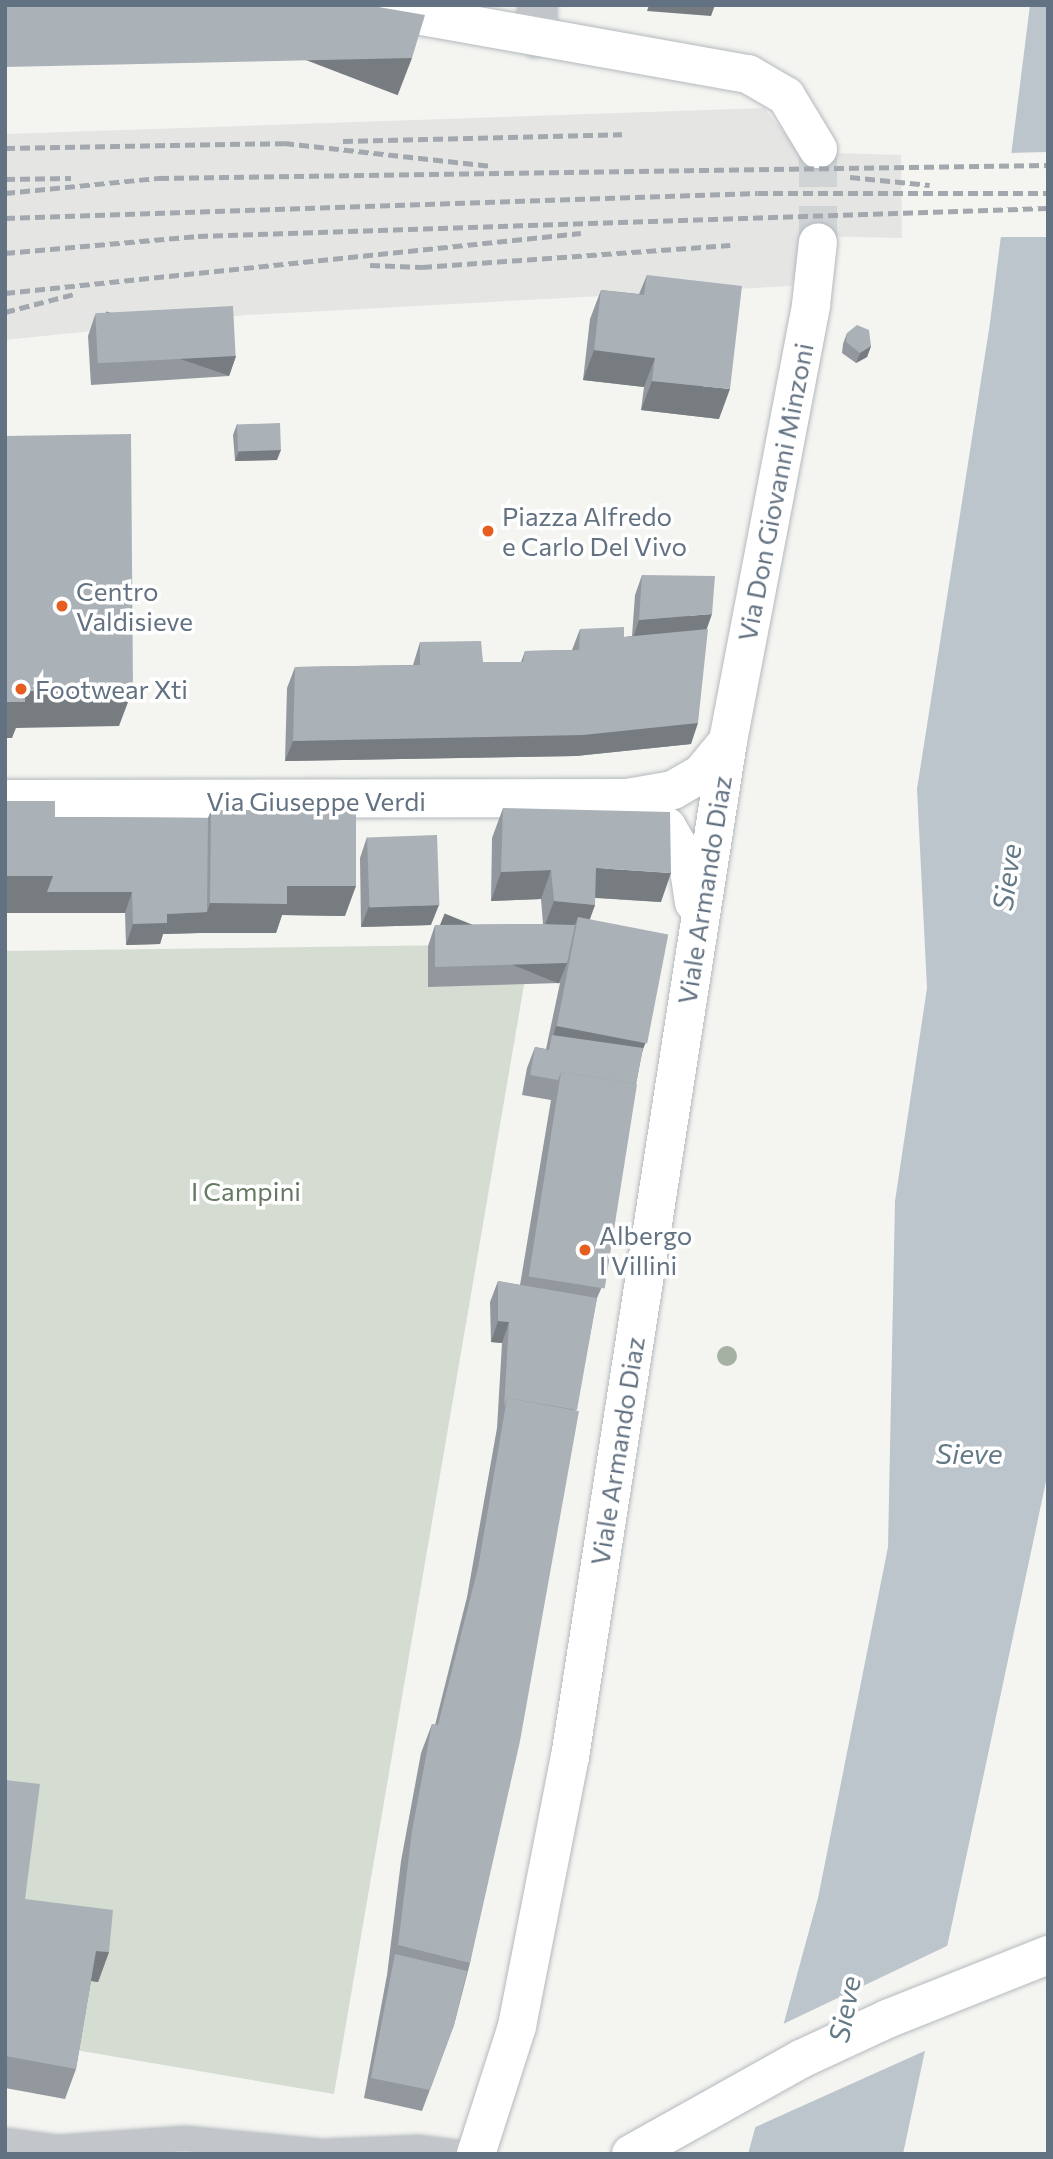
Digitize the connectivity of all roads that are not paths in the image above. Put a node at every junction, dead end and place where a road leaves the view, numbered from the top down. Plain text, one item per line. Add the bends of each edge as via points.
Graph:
1 (360, 5) edge
2 (474, 15) edge
3 (537, 22) edge
4 (818, 149) tunnel mouth
5 (818, 242) tunnel mouth
6 (727, 741) junction
7 (627, 798) junction
8 (5, 799) edge
9 (699, 930) junction
10 (1048, 1955) edge
11 (5, 2140) edge
12 (474, 2154) edge
13 (631, 2154) edge

1 - 2 street
2 - 3 street
3 - 4 street via 748,74 786,96
5 - 6 street, Via Don Giovanni Minzoni via 811,305
6 - 7 street, Via Giuseppe Verdi via 701,774 673,790
6 - 9 street, Viale Armando Diaz
7 - 8 street, Via Giuseppe Verdi
7 - 9 street via 667,827 688,863
9 - 12 street, Viale Armando Diaz via 570,1757 517,2026
10 - 13 street via 943,1995 801,2059
11 - 12 lane via 57,2147 186,2138 323,2151 418,2147

